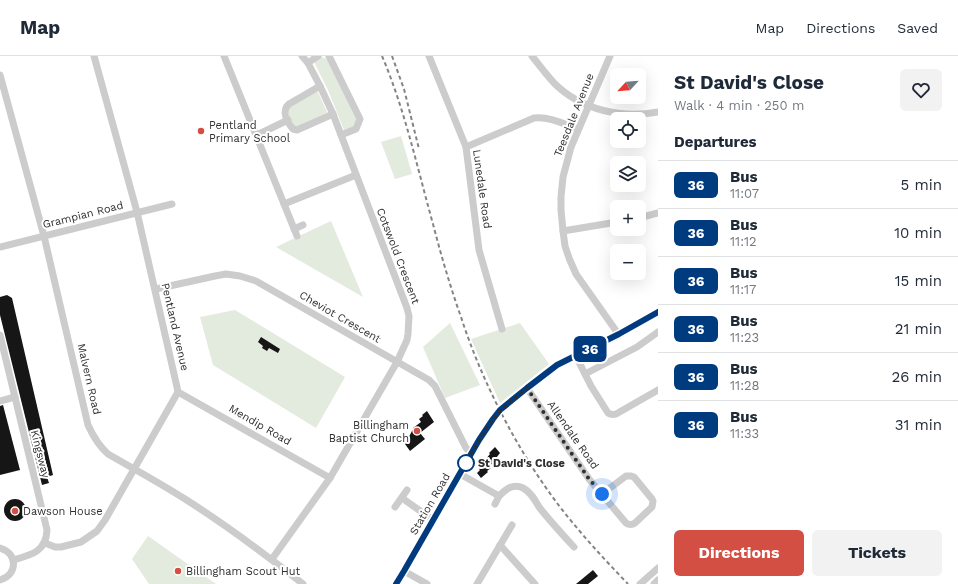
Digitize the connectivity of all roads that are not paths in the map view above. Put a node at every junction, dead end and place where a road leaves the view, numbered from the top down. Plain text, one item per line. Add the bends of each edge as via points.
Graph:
1 (94, 56) edge
2 (224, 56) edge
3 (302, 56) edge
4 (318, 56) edge
5 (329, 56) edge
6 (429, 56) edge
7 (532, 56) edge
8 (610, 56) edge
9 (308, 63) junction
10 (0, 75) edge
11 (320, 86) junction
12 (589, 105) junction
13 (658, 112) edge
14 (332, 114) junction
15 (288, 120) junction
16 (578, 129) junction
17 (257, 135) junction
18 (341, 135) junction
19 (466, 147) junction
20 (356, 175) junction
21 (172, 204) dead end
22 (284, 204) junction
23 (137, 212) junction
24 (658, 213) edge
25 (646, 216) edge
26 (610, 223) edge
27 (303, 225) dead end
28 (563, 231) junction
29 (44, 236) junction
30 (0, 247) edge
31 (156, 289) junction
32 (658, 312) edge
33 (502, 329) dead end
34 (658, 332) edge
35 (619, 334) junction
36 (0, 335) edge
37 (576, 356) junction
38 (397, 362) junction
39 (585, 374) junction
40 (527, 388) junction
41 (658, 390) edge
42 (178, 392) junction
43 (15, 397) junction
44 (0, 400) edge
45 (472, 453) junction
46 (134, 469) junction
47 (460, 474) junction
48 (330, 478) junction
49 (407, 490) dead end
50 (602, 494) junction
51 (499, 496) junction
52 (402, 498) junction
53 (495, 504) dead end
54 (395, 506) dead end
55 (433, 520) junction
56 (512, 526) dead end
57 (566, 538) junction
58 (45, 543) junction
59 (560, 544) dead end
60 (500, 545) junction
61 (574, 547) dead end
62 (0, 548) edge
63 (272, 559) junction
64 (14, 560) junction
65 (658, 568) edge
66 (404, 571) junction
67 (10, 575) junction
68 (0, 580) edge
69 (658, 580) edge
70 (8, 584) edge
71 (304, 584) edge
72 (396, 584) edge
73 (427, 584) edge
74 (477, 584) edge
75 (535, 584) edge
76 (640, 584) edge
77 (654, 584) edge

1 - 23 street, Pentland Avenue
2 - 17 street
3 - 9 street, Cotswold Crescent
4 - 9 street
5 - 18 street via 360,119 356,129
6 - 19 street, Lunedale Road
7 - 12 street via 555,84 575,99
8 - 12 street, Teesdale Avenue
9 - 11 street, Cotswold Crescent
10 - 29 street, Malvern Road
11 - 14 street, Cotswold Crescent
11 - 15 street via 286,106 284,112
12 - 13 street via 624,114
12 - 16 street, Teesdale Avenue
14 - 15 street via 297,130 293,129
14 - 18 street, Cotswold Crescent
15 - 17 street
16 - 19 street via 540,117
16 - 28 street, Teesdale Avenue via 563,177
17 - 22 street
18 - 20 street, Cotswold Crescent
19 - 33 street, Lunedale Road via 479,250
20 - 22 street
20 - 38 street, Cotswold Crescent via 409,316 407,340
21 - 23 street, Grampian Road
22 - 27 street via 295,233
23 - 29 street, Grampian Road
23 - 31 street, Pentland Avenue
24 - 25 street
26 - 28 street
28 - 35 street, Teesdale Avenue via 565,246 576,274
29 - 30 street, Grampian Road
29 - 46 street, Malvern Road via 88,424 103,450
31 - 38 street, Cheviot Crescent via 226,274 249,278
31 - 42 street, Pentland Avenue
32 - 35 street, Station Road
34 - 39 street via 637,347
35 - 37 street, Station Road
36 - 43 street, Kingsway
37 - 39 street
37 - 40 street, Station Road via 557,365
38 - 45 street, Cheviot Crescent via 435,386 466,448
38 - 48 street, Cotswold Crescent
39 - 41 street via 608,413 613,415
40 - 45 street, Station Road via 498,413
40 - 50 street, Allendale Road
42 - 46 street
42 - 48 street, Mendip Road
43 - 44 street
43 - 58 street, Kingsway via 46,526
45 - 47 street, Station Road
46 - 58 street via 97,532 81,542 61,547 56,548
46 - 63 street, Malvern Road via 226,526
47 - 51 street
47 - 55 street, Station Road
48 - 63 street, Cotswold Crescent
49 - 52 street
50 - 50 street, Allendale Road via 626,523 632,525 653,504 652,499 631,476 626,476
51 - 53 street
51 - 57 street via 514,486 524,488
52 - 54 street
52 - 55 street
55 - 66 street, Station Road
56 - 60 street
57 - 59 street
57 - 61 street
58 - 64 street via 38,551
60 - 74 street
60 - 75 street
62 - 64 street via 8,552
63 - 71 street, Malvern Road
64 - 67 street
65 - 76 street
66 - 72 street, Station Road
66 - 73 street
67 - 68 street
67 - 70 street
69 - 77 street

